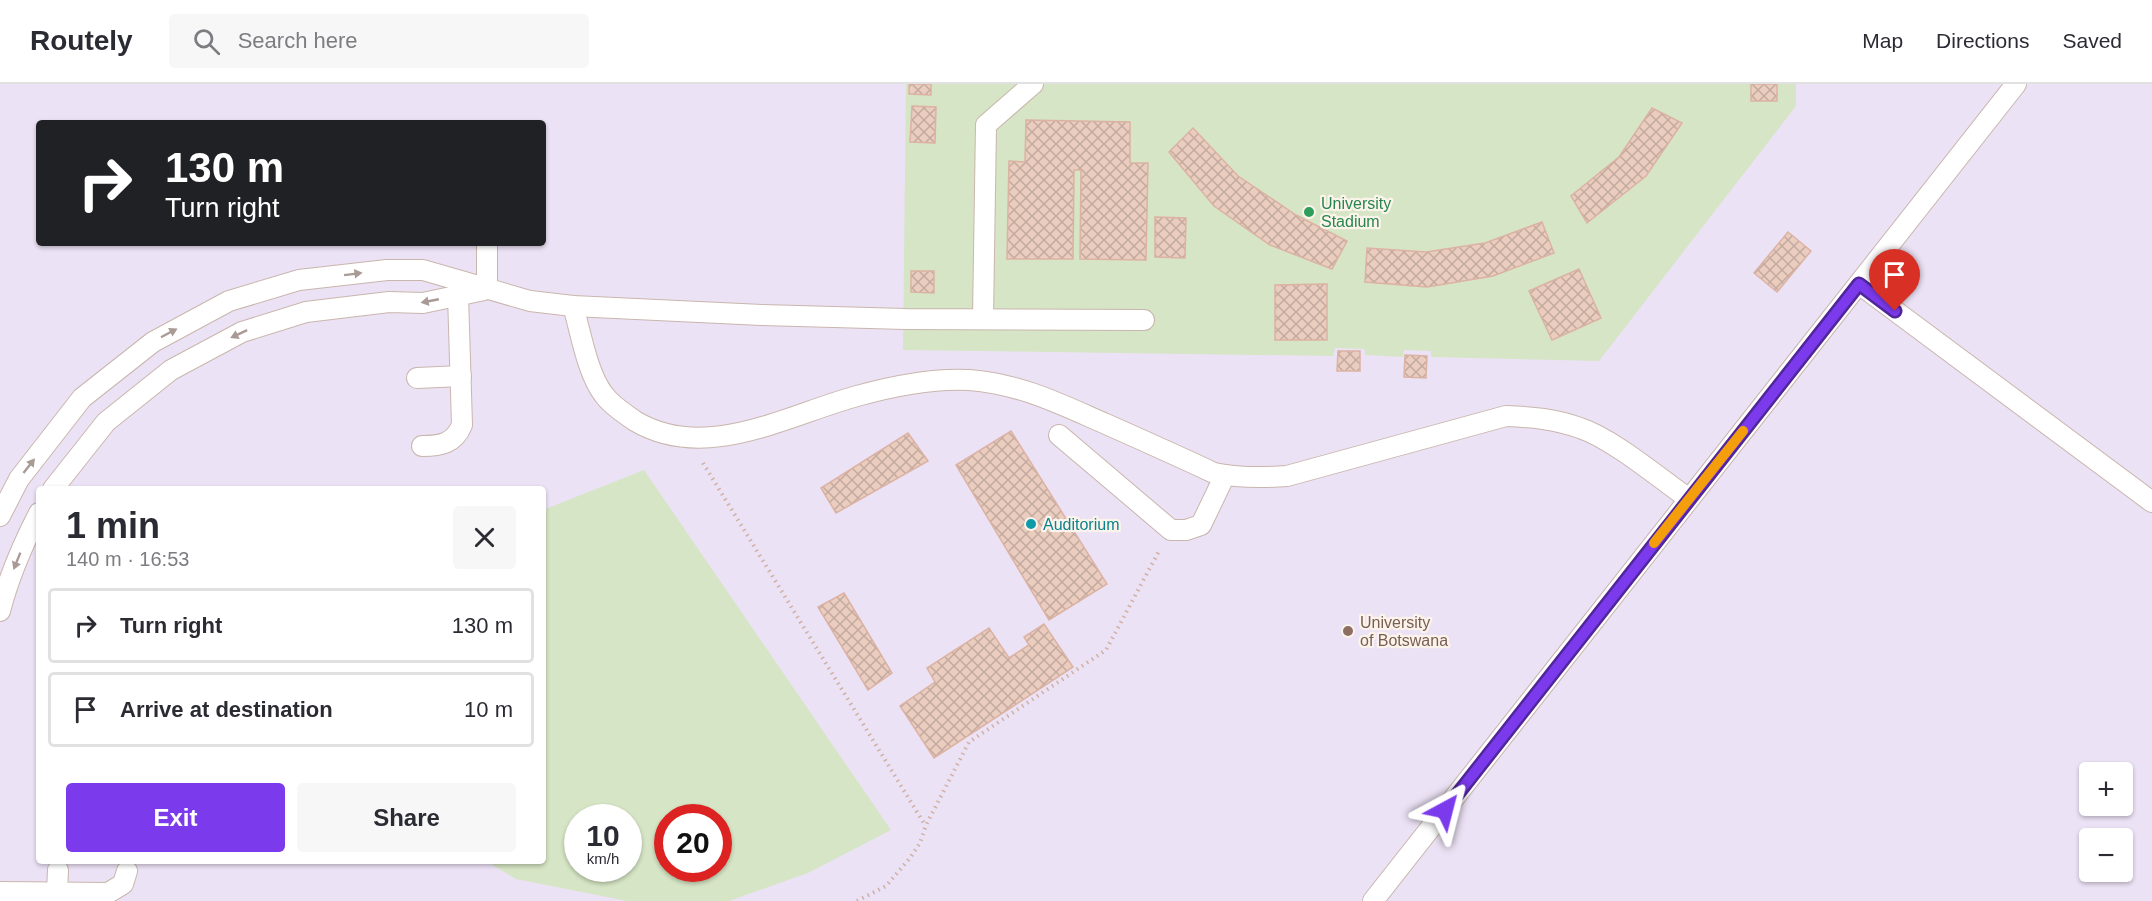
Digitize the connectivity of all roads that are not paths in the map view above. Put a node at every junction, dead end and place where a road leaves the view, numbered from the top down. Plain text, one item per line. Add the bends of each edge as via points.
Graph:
1 (1033, 84) edge
2 (2016, 84) edge
3 (487, 246) edge
4 (1859, 284) junction
5 (487, 289) junction
6 (458, 294) junction
7 (573, 306) junction
8 (984, 318) junction
9 (1144, 320) dead end
10 (461, 376) junction
11 (417, 378) dead end
12 (1059, 435) dead end
13 (422, 446) dead end
14 (1225, 475) junction
15 (55, 486) edge
16 (1689, 499) junction
17 (2152, 502) edge
18 (0, 516) edge
19 (36, 519) edge
20 (0, 611) edge
21 (58, 870) dead end
22 (127, 871) dead end
23 (0, 892) edge
24 (57, 892) junction
25 (1373, 901) edge

1 - 8 lane via 986,125
2 - 4 lane
3 - 5 lane
4 - 16 lane
4 - 17 lane
5 - 6 lane
5 - 7 lane via 530,301
18 -> 5 lane via 19,479 82,398 153,342 229,301 299,280 387,270 423,270
6 - 10 lane
6 -> 15 lane via 423,303 389,302 306,312 242,332 171,370 106,422
7 - 8 lane via 762,315
7 - 14 lane via 594,377 604,395 618,410 661,432 686,437 742,433 858,395 937,379 971,381 1036,393
8 - 9 lane
10 - 11 lane
10 - 13 lane via 460,431 441,446
12 - 14 lane via 1171,530 1201,525
14 - 16 lane via 1287,476 1506,416 1538,417 1582,428 1610,443
16 - 25 lane
19 -> 20 lane via 14,566
21 - 24 lane
22 - 24 lane via 123,884 108,893
23 - 24 lane

